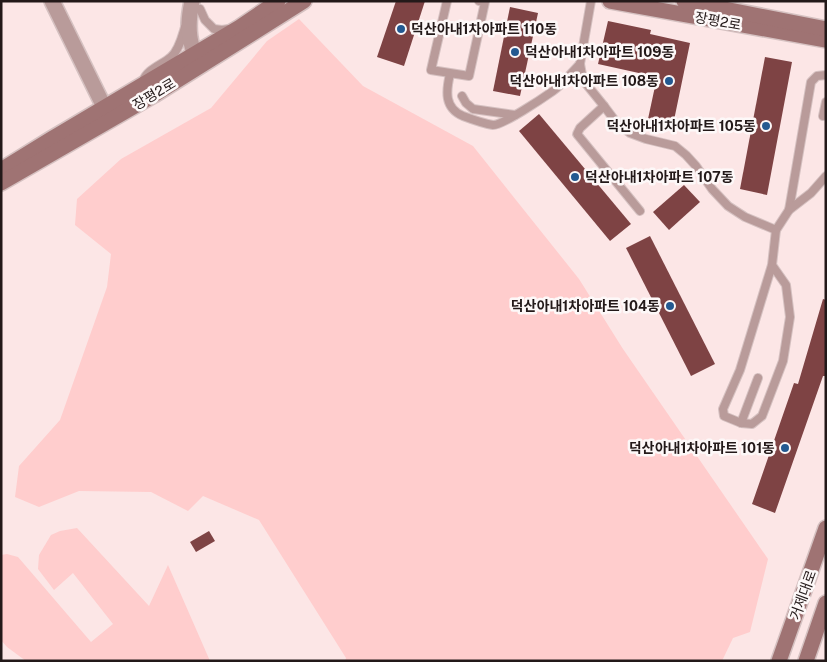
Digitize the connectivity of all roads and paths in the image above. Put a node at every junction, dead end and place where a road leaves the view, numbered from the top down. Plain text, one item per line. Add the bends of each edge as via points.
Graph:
1 (52, 1) edge
2 (278, 1) edge
3 (304, 1) edge
4 (447, 1) edge
5 (479, 1) edge
6 (591, 1) edge
7 (610, 1) edge
8 (685, 1) edge
9 (196, 6) edge
10 (826, 18) edge
11 (747, 20) junction
12 (240, 27) junction
13 (826, 29) edge
14 (826, 40) edge
15 (826, 47) edge
16 (203, 57) junction
17 (580, 64) junction
18 (450, 74) junction
19 (826, 75) edge
20 (141, 86) junction
21 (462, 96) dead end
22 (826, 102) edge
23 (604, 106) junction
24 (107, 114) junction
25 (515, 115) junction
26 (823, 116) dead end
27 (1, 170) edge
28 (826, 176) edge
29 (1, 183) edge
30 (789, 210) junction
31 (640, 211) dead end
32 (776, 230) junction
33 (772, 265) junction
34 (758, 378) dead end
35 (741, 423) junction
36 (826, 528) edge
37 (826, 603) edge
38 (779, 661) edge
39 (806, 661) edge

1 - 24 street
2 - 12 street, 장평2로
3 - 16 street, 장평2로
4 - 18 lane via 430,70
5 - 18 lane via 485,2 469,76
6 - 17 lane
7 - 11 street, 장평2로
8 - 11 street, 장평2로
9 - 12 lane via 214,30
9 - 16 street
9 - 20 lane via 172,57 145,75
10 - 11 street via 758,8
11 - 13 street, 장평2로
11 - 14 street, 장평2로
11 - 15 street via 750,33
12 - 16 street, 장평2로
16 - 20 street, 장평2로
16 - 24 street, 장평2로
17 - 23 lane via 583,80
17 - 25 lane via 554,90
18 - 25 lane via 447,99 457,113 494,125
19 - 30 lane via 817,76 812,82
20 - 24 street, 장평2로
21 - 25 lane via 473,109
22 - 26 lane
23 - 31 lane via 577,134
23 - 32 lane via 630,133 675,146 728,206
24 - 27 street, 장평2로
24 - 29 street, 장평2로
28 - 30 lane
30 - 32 lane
32 - 33 lane
33 - 35 lane via 740,370 723,409 724,416
33 - 35 lane via 786,284 790,317 783,361 762,416 752,424
34 - 35 lane
36 - 38 street, 거제대로
37 - 39 street, 거제대로

